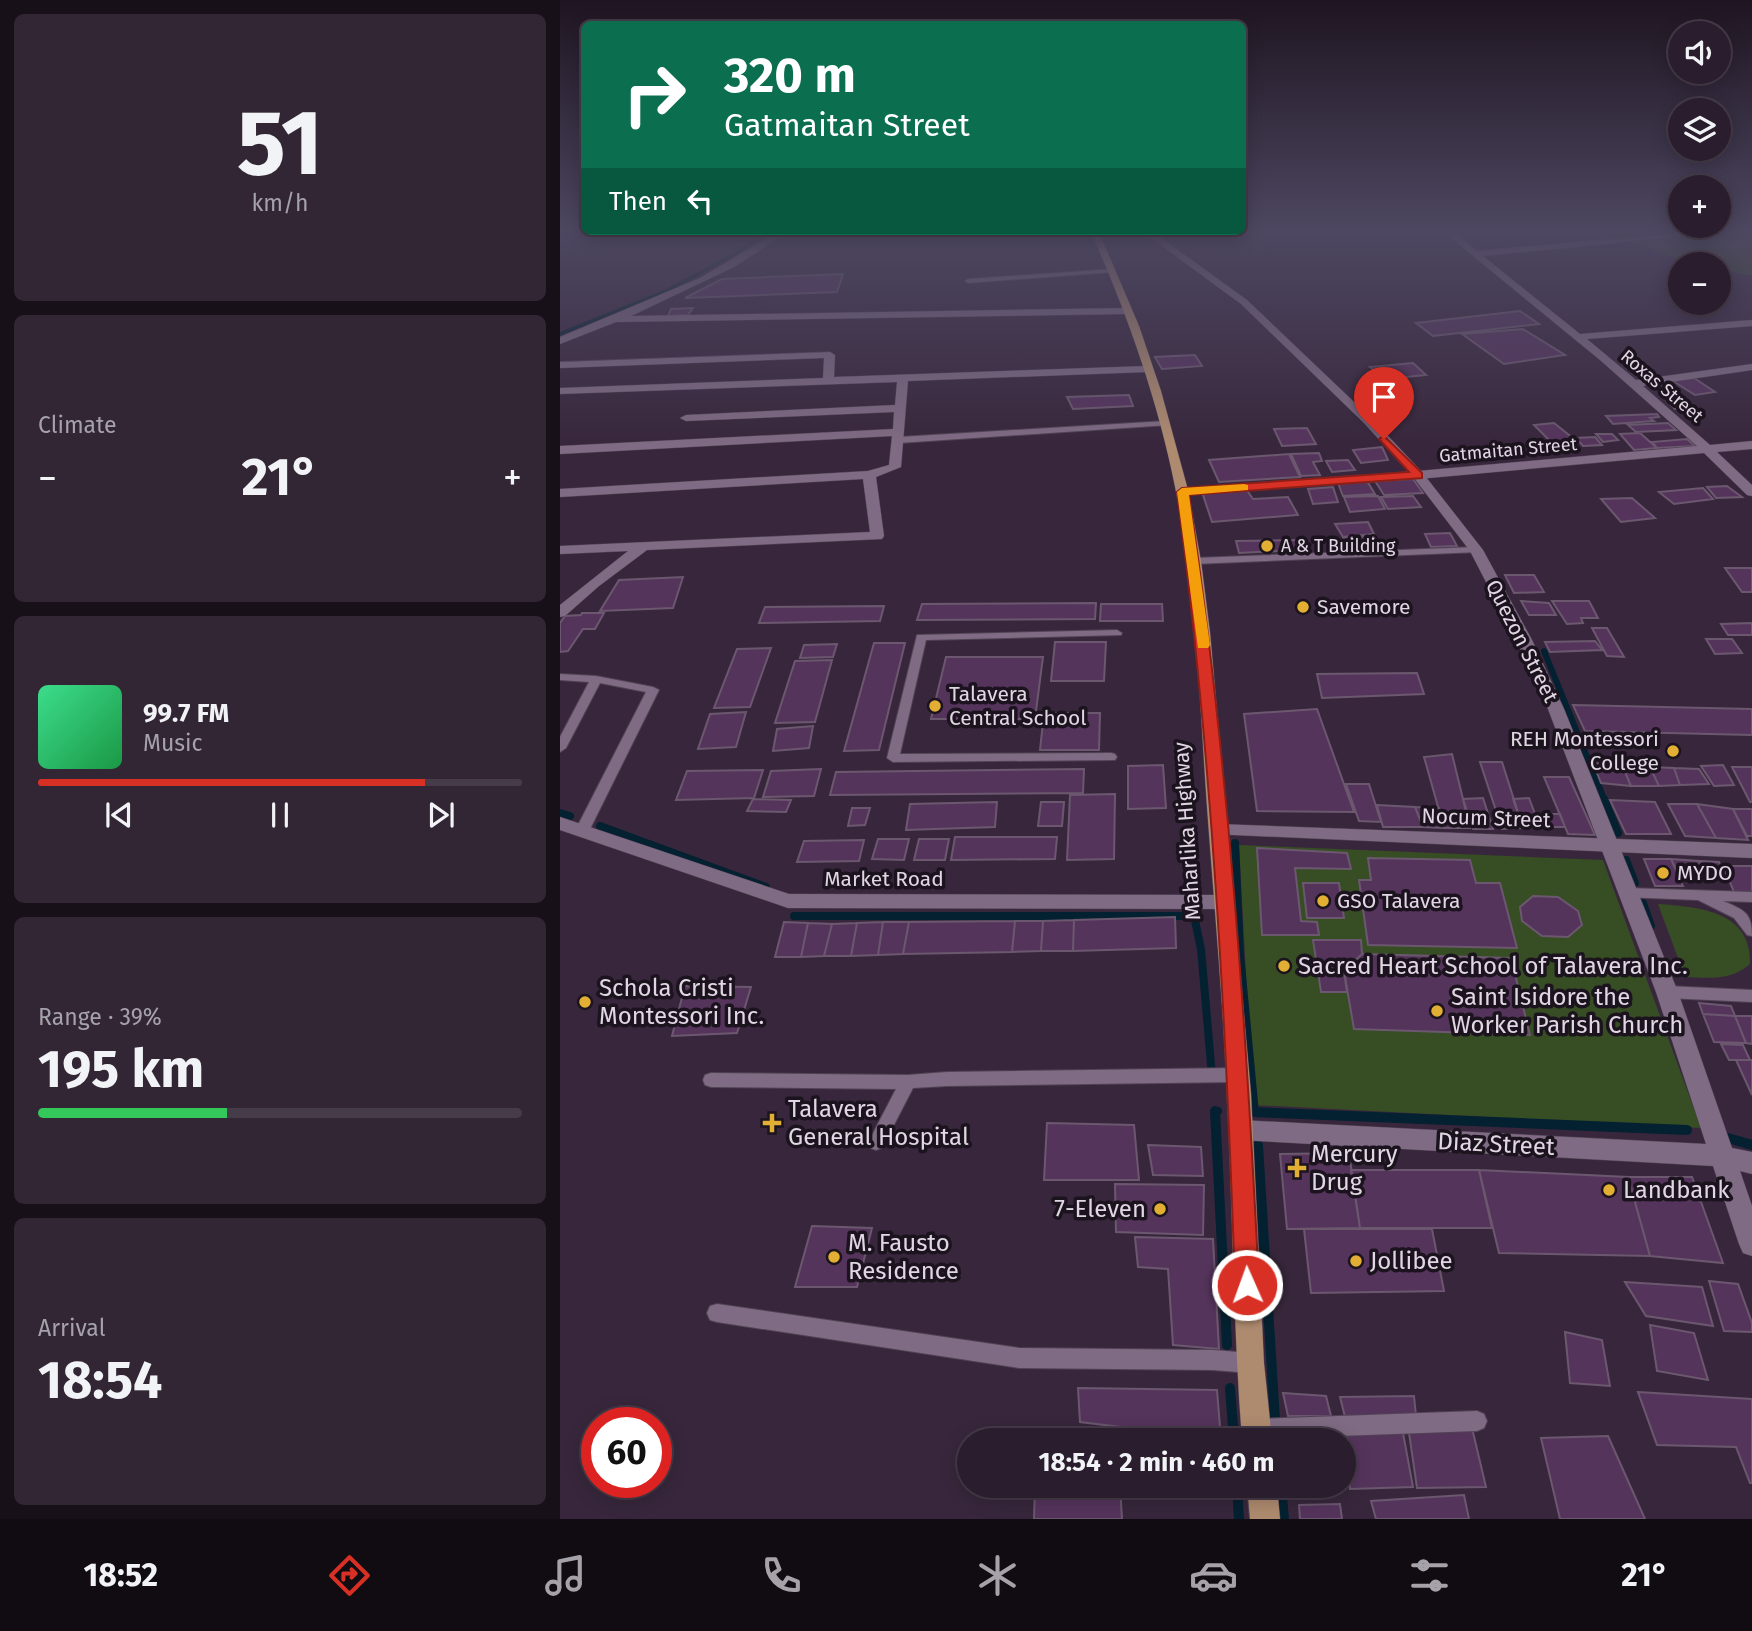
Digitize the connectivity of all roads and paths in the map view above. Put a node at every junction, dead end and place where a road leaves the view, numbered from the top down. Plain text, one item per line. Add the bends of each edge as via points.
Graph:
1 (653, 303) edge
2 (1124, 303) edge
3 (1245, 303) edge
4 (1536, 303) edge
5 (1127, 311) junction
6 (613, 320) junction
7 (1752, 323) edge
8 (1578, 337) junction
9 (560, 341) edge
10 (560, 365) edge
11 (1752, 367) edge
12 (1147, 369) junction
13 (903, 379) junction
14 (828, 380) junction
15 (1632, 384) junction
16 (560, 391) edge
17 (900, 408) junction
18 (686, 418) dead end
19 (1166, 423) junction
20 (900, 436) junction
21 (1752, 445) edge
22 (1709, 449) junction
23 (560, 450) edge
24 (869, 475) junction
25 (1418, 475) junction
26 (1182, 492) junction
27 (1752, 492) edge
28 (560, 493) edge
29 (644, 547) junction
30 (560, 550) edge
31 (1476, 550) junction
32 (1333, 551) dead end
33 (1193, 558) junction
34 (560, 612) edge
35 (1118, 633) dead end
36 (560, 677) edge
37 (596, 679) junction
38 (560, 748) edge
39 (1111, 757) dead end
40 (560, 823) edge
41 (583, 829) junction
42 (1218, 830) junction
43 (1609, 845) junction
44 (1752, 851) edge
45 (1628, 892) junction
46 (1698, 895) junction
47 (1752, 897) edge
48 (1222, 902) junction
49 (1752, 931) edge
50 (1752, 988) edge
51 (1667, 992) junction
52 (1744, 995) edge
53 (1237, 1075) junction
54 (711, 1080) dead end
55 (908, 1082) junction
56 (1240, 1130) junction
57 (876, 1143) dead end
58 (1721, 1156) junction
59 (1752, 1163) edge
60 (1752, 1244) edge
61 (718, 1313) dead end
62 (1250, 1363) junction
63 (1477, 1421) dead end
64 (1256, 1428) edge
65 (1356, 1429) edge
66 (1263, 1498) edge
67 (1265, 1519) edge

1 - 6 street
2 - 5 main road, Maharlika Highway
3 - 25 street, Quezon Street
4 - 8 street, Roxas Street
5 - 6 street
5 - 12 main road, Maharlika Highway
6 - 9 street
7 - 8 street
8 - 15 street, Roxas Street
10 - 14 street via 830,355
11 - 15 street
12 - 13 street
12 - 19 main road, Maharlika Highway
13 - 14 street
13 - 17 street
14 - 16 street
15 - 22 street, Roxas Street
17 - 18 street
17 - 20 street
19 - 20 lane
19 - 26 main road, Maharlika Highway
20 - 23 street
20 - 24 street via 895,467
21 - 22 street, Gatmaitan Street
22 - 25 street, Gatmaitan Street
22 - 27 street, Roxas Street
24 - 28 street
24 - 29 street via 877,536
25 - 26 street, Gatmaitan Street
25 - 31 street, Quezon Street
26 - 33 main road, Maharlika Highway
29 - 30 street
29 - 34 street
31 - 33 lane
31 - 43 street, Quezon Street via 1556,709
32 - 33 lane
33 - 42 main road, Maharlika Highway
35 - 39 lane via 921,638 892,758
36 - 37 lane
37 - 38 lane
37 - 41 lane via 653,690
40 - 41 street, Market Road
41 - 48 street, Market Road via 788,901
42 - 43 street, Nocum Street
42 - 48 main road, Maharlika Highway
43 - 44 street, Nocum Street
43 - 45 street, Quezon Street
45 - 46 lane
45 - 51 street, Quezon Street
46 - 47 lane
46 - 49 lane via 1740,915
48 - 53 main road, Maharlika Highway
50 - 52 lane
51 - 52 lane
51 - 58 street, Quezon Street
53 - 55 lane
53 - 56 main road, Maharlika Highway
54 - 55 lane
55 - 57 lane
56 - 58 street, Diaz Street
56 - 62 main road, Maharlika Highway
58 - 59 street, Diaz Street
58 - 60 street, Quezon Street
61 - 62 lane via 1019,1358
62 - 64 main road, Maharlika Highway
63 - 65 lane
66 - 67 main road

